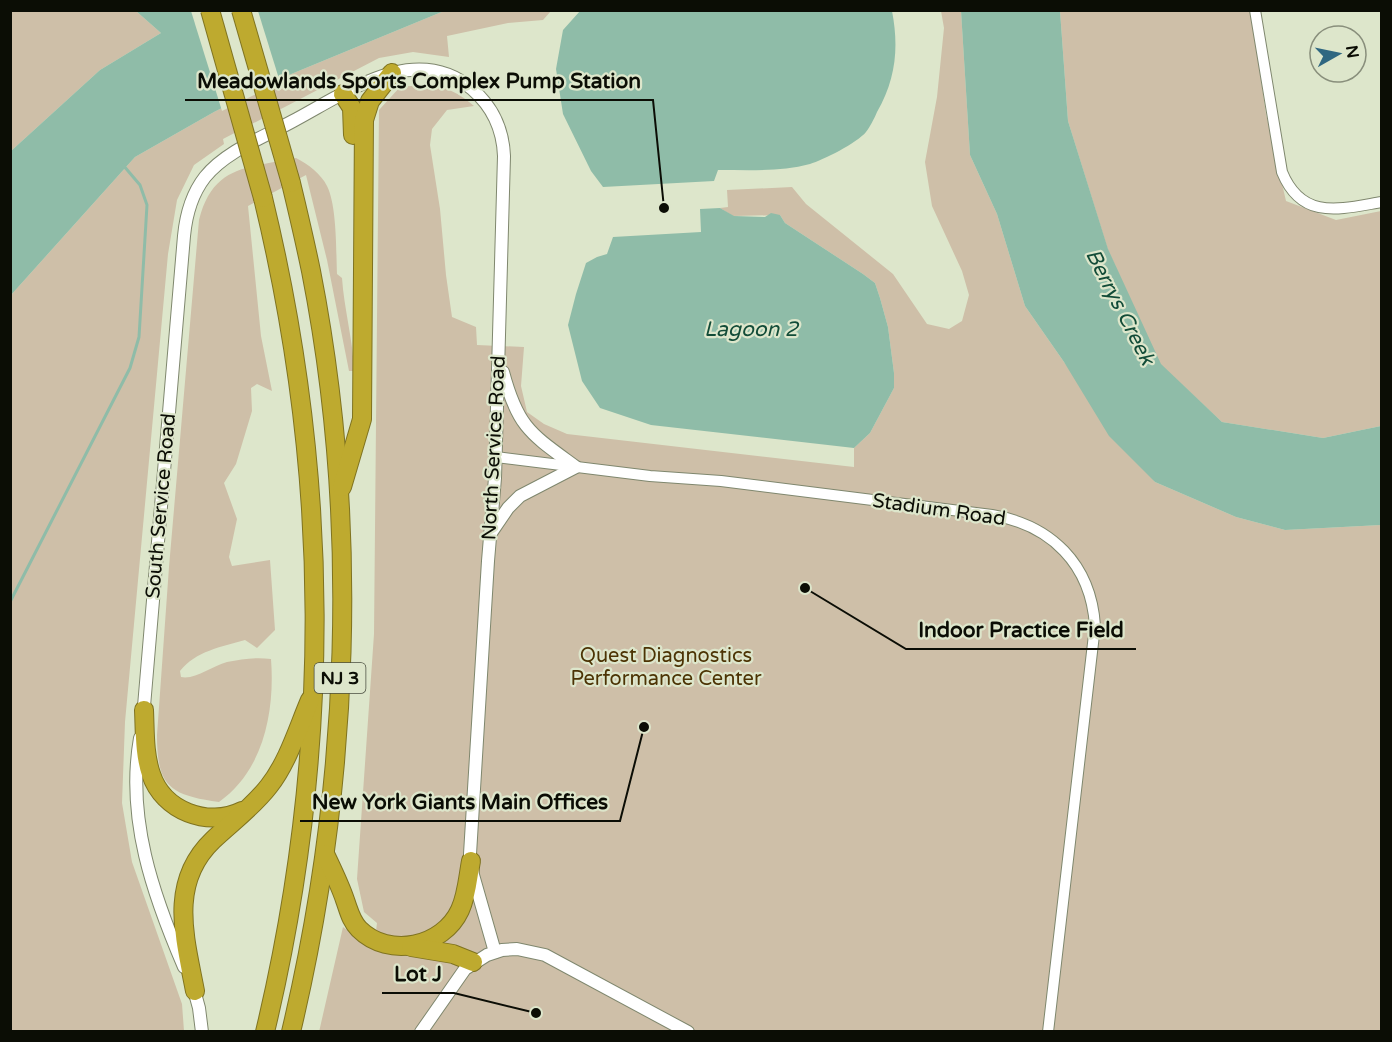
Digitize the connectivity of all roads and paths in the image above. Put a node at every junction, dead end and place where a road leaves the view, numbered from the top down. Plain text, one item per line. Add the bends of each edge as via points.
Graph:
1 (210, 10) edge
2 (241, 10) edge
3 (1255, 10) edge
4 (392, 73) junction
5 (343, 94) junction
6 (1382, 202) edge
7 (499, 359) junction
8 (362, 373) junction
9 (496, 457) junction
10 (576, 467) junction
11 (338, 500) junction
12 (490, 534) junction
13 (315, 690) junction
14 (144, 710) junction
15 (251, 805) junction
16 (325, 854) junction
17 (471, 861) junction
18 (407, 946) junction
19 (495, 952) junction
20 (473, 962) junction
21 (195, 991) junction
22 (202, 1032) edge
23 (266, 1032) edge
24 (291, 1032) edge
25 (422, 1032) edge
26 (688, 1032) edge
27 (1048, 1032) edge

1 - 13 highway, NJ 3, bridge via 263,198 288,308 304,418 315,554
2 - 11 highway, NJ 3, bridge via 291,183 311,273 332,419
3 - 6 street via 1287,183 1303,200 1324,209
4 - 5 street, North Service Road
4 - 7 street, North Service Road via 426,69 452,76 481,98 500,129 504,175
4 - 8 highway via 370,101 364,120
5 - 8 highway via 353,112 352,300
5 - 14 street, South Service Road via 221,162 201,183 188,211
7 - 9 street, North Service Road
7 - 10 street via 510,400 526,427
8 - 11 highway via 362,419
9 - 10 street, Stadium Road
9 - 12 street, North Service Road
10 - 12 street via 520,496
10 - 27 street, Stadium Road via 721,480 1002,517 1036,529 1065,552 1085,583 1095,626
11 - 16 highway, NJ 3 via 340,694
12 - 17 street, North Service Road
13 - 15 highway via 275,779
13 - 23 highway, NJ 3 via 294,893
14 - 15 highway via 150,773 171,803 187,813 212,818 236,814
14 - 21 street, South Service Road via 137,750 139,830 166,924
15 - 21 highway via 206,849 185,889 182,924
16 - 18 highway via 359,929 381,942
16 - 24 highway, NJ 3
17 - 18 highway via 463,902 453,921 436,936
17 - 19 street, North Service Road
18 - 20 highway via 453,954
19 - 20 street
19 - 26 street via 524,949 545,955
20 - 25 street via 460,974
21 - 22 street, South Service Road

